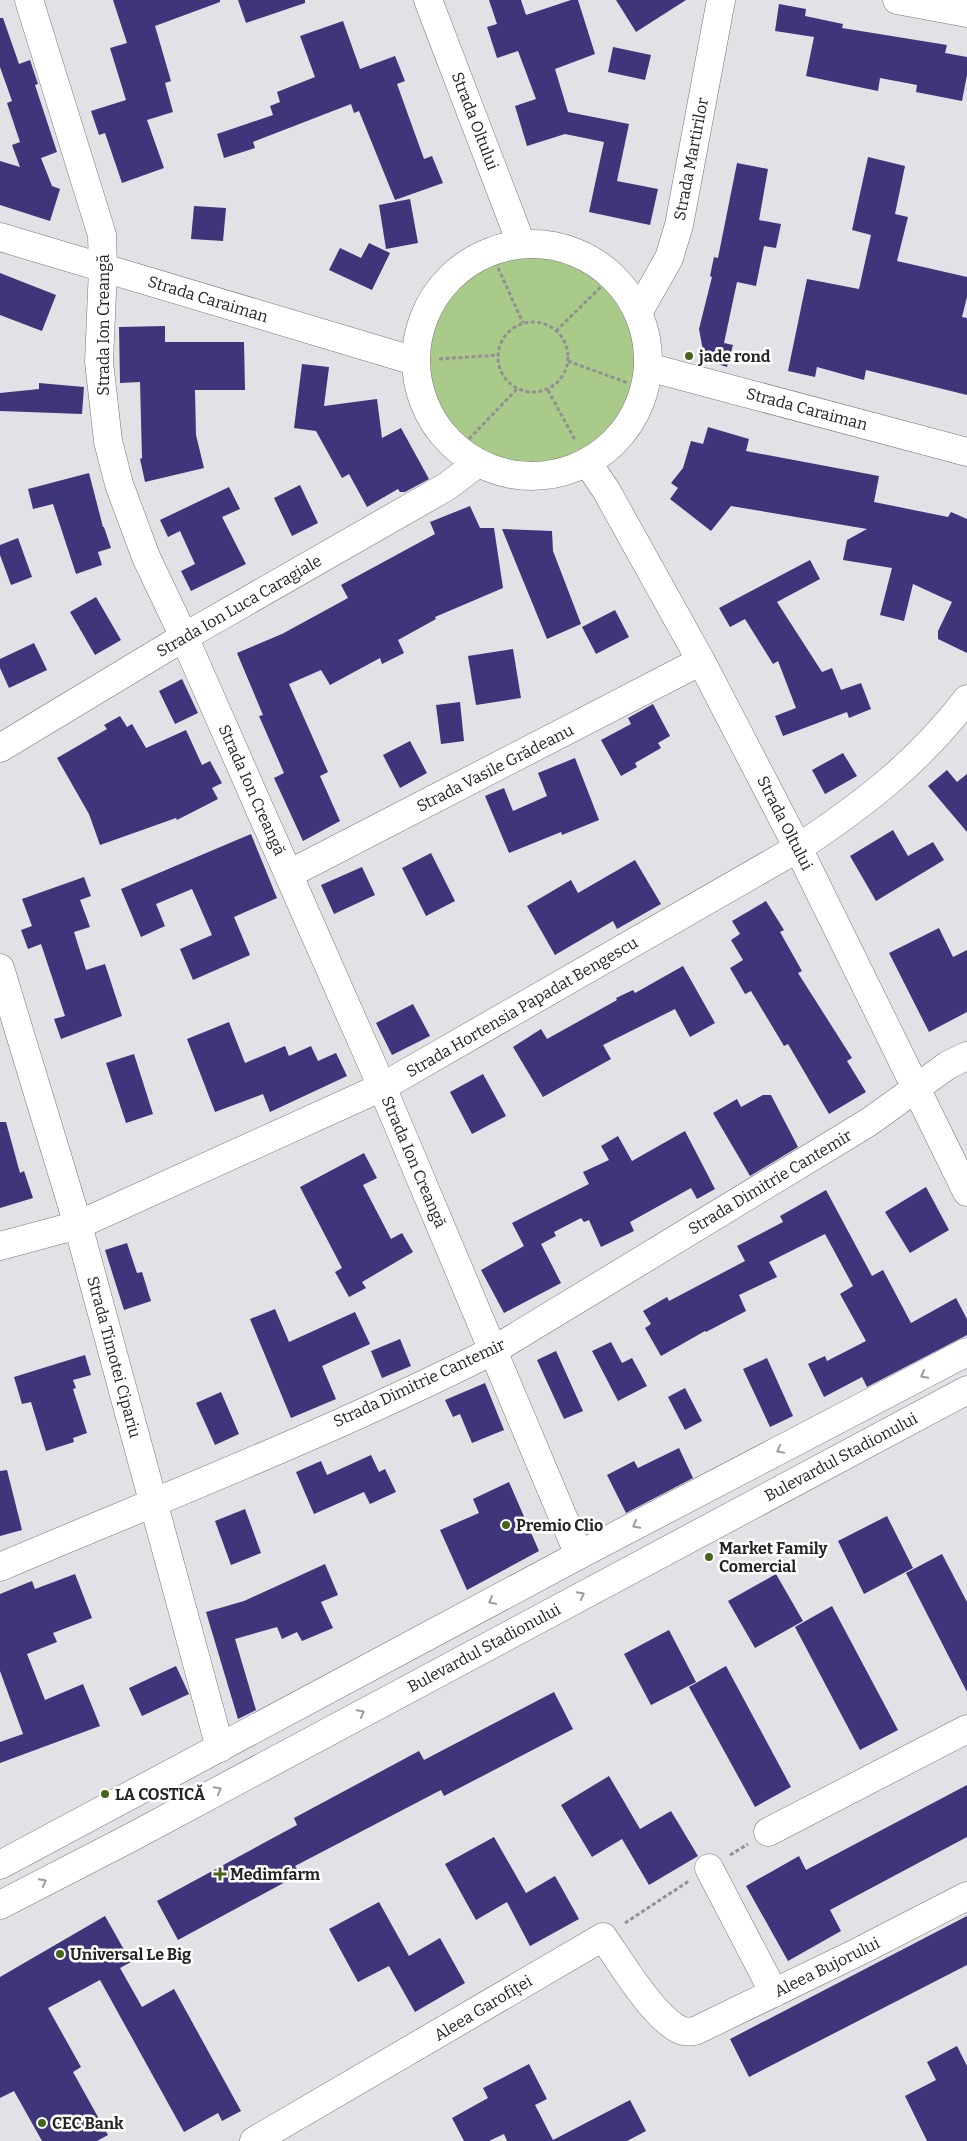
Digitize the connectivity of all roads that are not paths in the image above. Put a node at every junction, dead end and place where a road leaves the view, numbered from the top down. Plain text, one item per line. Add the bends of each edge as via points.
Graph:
1 (29, 0) edge
2 (428, 0) edge
3 (721, 0) edge
4 (897, 0) edge
5 (967, 13) edge
6 (0, 237) edge
7 (522, 243) junction
8 (103, 268) junction
9 (639, 311) junction
10 (415, 361) junction
11 (646, 378) junction
12 (967, 452) edge
13 (468, 456) junction
14 (587, 462) junction
15 (184, 636) junction
16 (701, 661) junction
17 (967, 699) edge
18 (0, 748) edge
19 (798, 848) junction
20 (289, 874) junction
21 (0, 968) edge
22 (967, 1056) edge
23 (382, 1087) junction
24 (915, 1088) junction
25 (967, 1192) edge
26 (78, 1225) junction
27 (0, 1246) edge
28 (494, 1350) junction
29 (967, 1352) edge
30 (967, 1390) edge
31 (153, 1502) junction
32 (579, 1555) junction
33 (0, 1567) edge
34 (967, 1729) edge
35 (220, 1748) junction
36 (768, 1832) road end
37 (0, 1865) edge
38 (708, 1868) road end
39 (967, 1896) edge
40 (0, 1904) edge
41 (774, 1993) junction
42 (684, 2031) joint
43 (254, 2141) edge

1 - 8 street, Strada Ion Creangă via 102,235
2 - 7 street, Strada Oltului
3 - 9 street, Strada Martirilor via 679,225 669,258
4 - 5 street
6 - 8 street, Strada Caraiman
7 - 9 street via 549,245 580,254 613,276
7 - 10 street via 490,250 468,262 443,284 426,311 417,339
8 - 10 street, Strada Caraiman
8 - 15 street, Strada Ion Creangă via 99,362 108,441 119,484 146,557
9 - 11 street via 647,337
10 - 13 street via 416,384 424,404 439,430
11 - 12 street, Strada Caraiman
11 - 14 street via 628,424 610,446
13 - 14 street via 498,471 528,476 566,471
13 - 15 street, Strada Ion Luca Caragiale via 446,487
14 - 16 street, Strada Oltului via 606,490
15 - 18 street, Strada Ion Luca Caragiale
15 - 20 street, Strada Ion Creangă
16 - 19 street, Strada Oltului
16 - 20 street, Strada Vasile Grădeanu
17 - 19 street, Strada Hortensia Papadat Bengescu via 888,784
19 - 23 street, Strada Hortensia Papadat Bengescu
19 - 24 street, Strada Oltului
20 - 23 street, Strada Ion Creangă
21 - 26 street, Strada Timotei Cipariu
22 - 24 street, Strada Dimitrie Cantemir
23 - 26 street, Strada Hortensia Papadat Bengescu
23 - 28 street, Strada Ion Creangă
24 - 25 street, Strada Oltului
24 - 28 street, Strada Dimitrie Cantemir via 869,1122
26 - 27 street, Strada Hortensia Papadat Bengescu
26 - 31 street, Strada Timotei Cipariu
28 - 31 street, Strada Dimitrie Cantemir via 442,1377
28 - 32 street, Strada Ion Creangă
29 -> 32 street
40 -> 30 street, Bulevardul Stadionului via 130,1838
31 - 33 street, Strada Dimitrie Cantemir
31 - 35 street, Strada Timotei Cipariu
32 -> 35 street
34 - 36 street
35 - 37 street
38 - 41 street
39 - 41 street, Aleea Bujorului
41 - 42 street, Aleea Bujorului via 695,2031
42 - 43 street, Aleea Garofiței via 653,2006 603,1937

